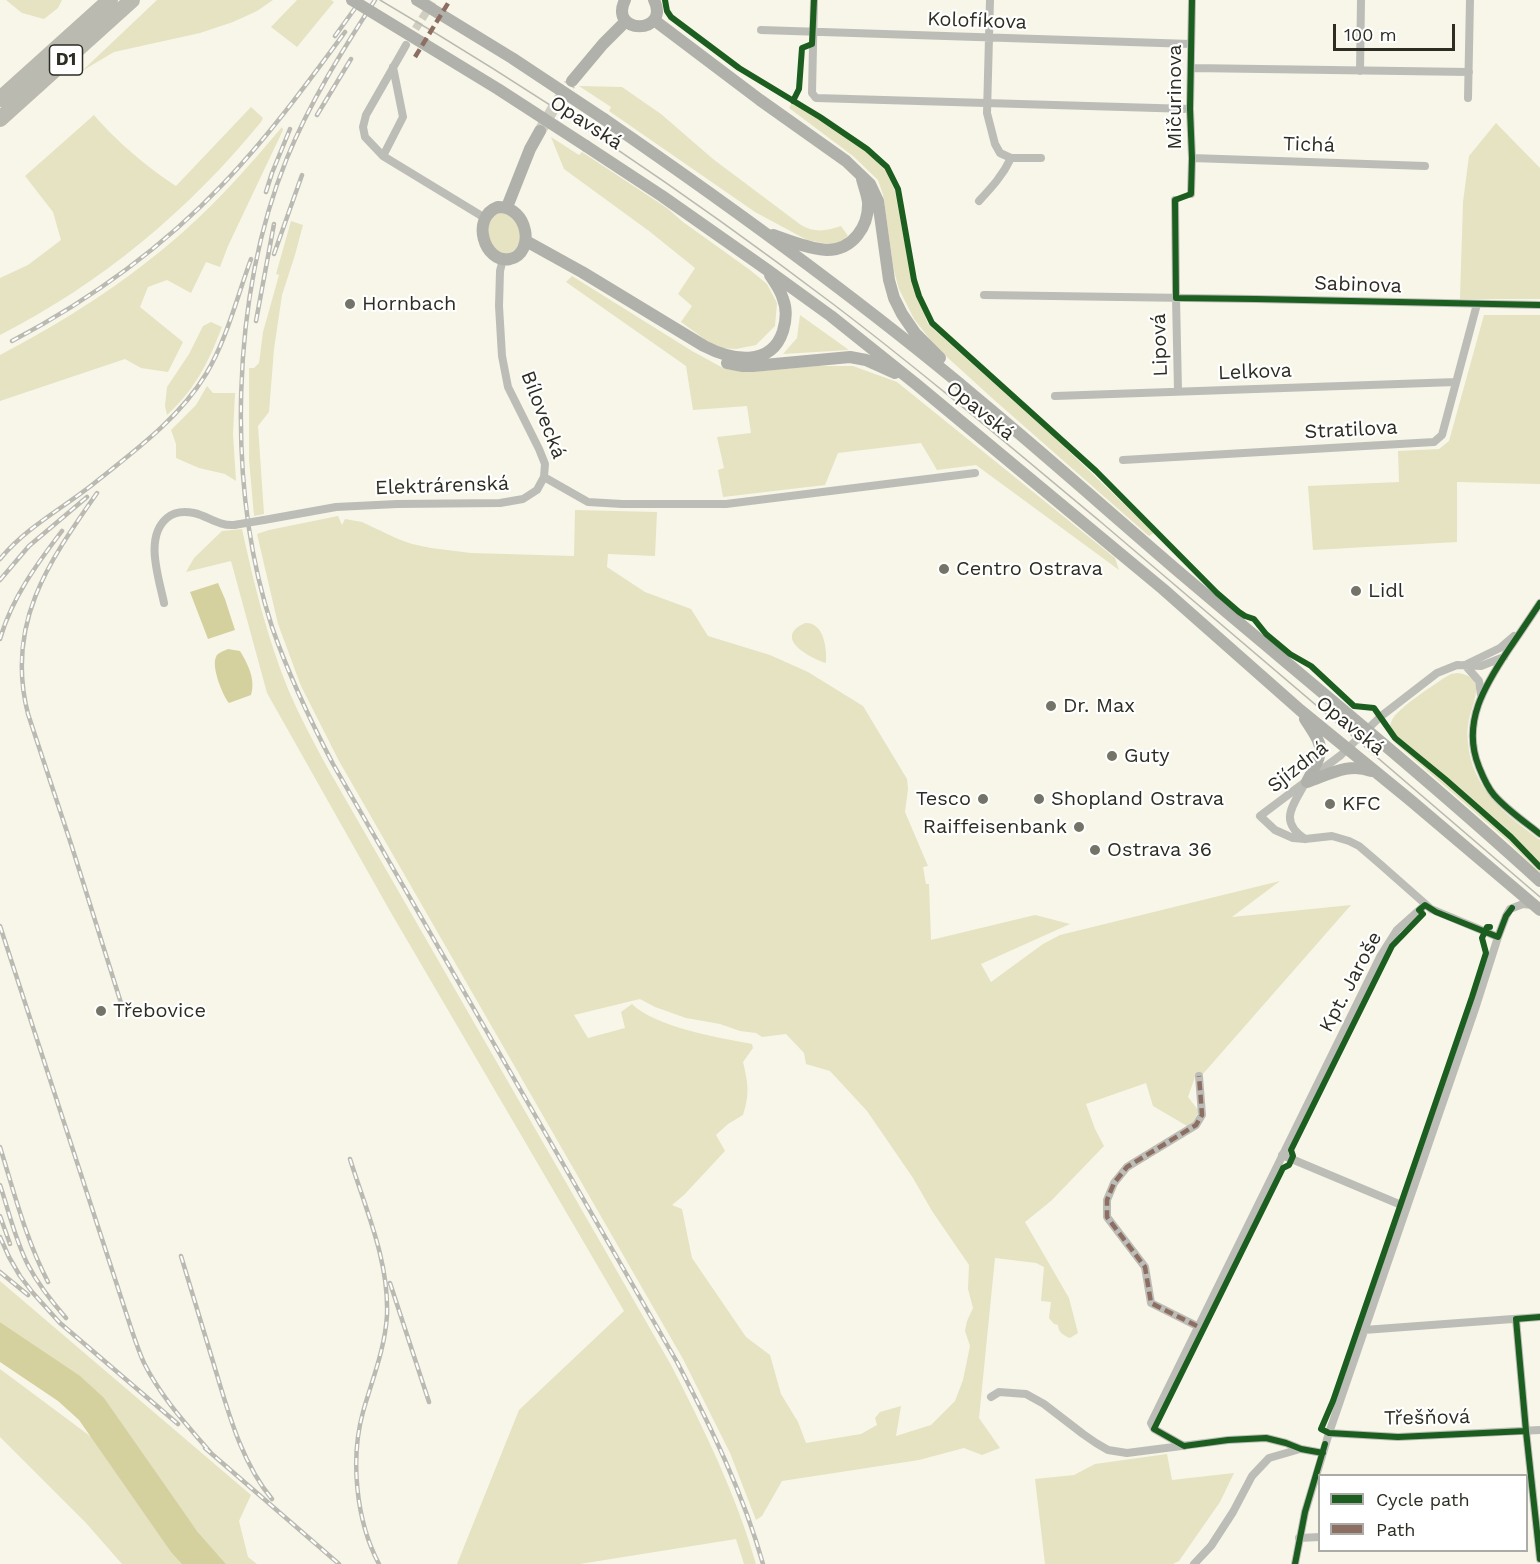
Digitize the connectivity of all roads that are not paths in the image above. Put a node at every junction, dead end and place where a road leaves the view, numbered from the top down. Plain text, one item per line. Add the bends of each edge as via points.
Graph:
1 (110, 0) edge
2 (132, 0) edge
3 (352, 0) edge
4 (417, 0) edge
5 (625, 0) edge
6 (654, 0) edge
7 (814, 0) edge
8 (990, 0) edge
9 (1192, 0) edge
10 (1361, 0) edge
11 (1470, 0) edge
12 (654, 20) junction
13 (626, 21) junction
14 (761, 30) dead end
15 (812, 33) junction
16 (989, 38) junction
17 (1191, 44) junction
18 (406, 45) tunnel mouth
19 (393, 67) junction
20 (1192, 68) junction
21 (1360, 71) junction
22 (1468, 72) junction
23 (572, 81) tunnel mouth
24 (1468, 98) dead end
25 (0, 99) edge
26 (987, 102) junction
27 (1190, 109) junction
28 (0, 119) edge
29 (540, 131) tunnel mouth
30 (383, 156) junction
31 (1011, 158) junction
32 (1041, 158) dead end
33 (1192, 158) junction
34 (1425, 166) dead end
35 (860, 175) junction
36 (1191, 194) dead end
37 (1175, 200) dead end
38 (979, 201) dead end
39 (507, 207) junction
40 (485, 218) junction
41 (764, 232) junction
42 (526, 241) junction
43 (504, 259) junction
44 (766, 269) junction
45 (984, 295) dead end
46 (1176, 298) junction
47 (1477, 304) junction
48 (1540, 305) edge
49 (661, 321) junction
50 (1456, 382) junction
51 (916, 384) junction
52 (1178, 391) junction
53 (1055, 396) dead end
54 (978, 399) junction
55 (1123, 460) dead end
56 (975, 473) dead end
57 (543, 477) junction
58 (164, 603) dead end
59 (1540, 603) edge
60 (1525, 625) junction
61 (1504, 657) junction
62 (1465, 665) junction
63 (1481, 695) junction
64 (1300, 710) junction
65 (1367, 730) junction
66 (1347, 749) junction
67 (1379, 774) junction
68 (1307, 782) junction
69 (1540, 834) edge
70 (1305, 839) junction
71 (1540, 881) edge
72 (1425, 905) junction
73 (1539, 908) edge
74 (1498, 937) junction
75 (1199, 1076) dead end
76 (1282, 1155) junction
77 (1406, 1207) junction
78 (1540, 1317) edge
79 (1516, 1319) junction
80 (1197, 1326) junction
81 (1364, 1330) junction
82 (991, 1397) dead end
83 (1540, 1430) edge
84 (1526, 1431) junction
85 (1329, 1433) junction
86 (1184, 1446) junction
87 (1301, 1449) junction
88 (1323, 1453) junction
89 (1534, 1522) edge
90 (1318, 1537) edge
91 (1299, 1538) junction
92 (1540, 1559) edge
93 (1194, 1564) edge
94 (1295, 1564) edge

1 - 25 highway, D1
2 - 28 highway, D1
3 - 44 main road, Opavská, bridge via 586,146
4 - 41 main road, Opavská, bridge via 604,119
5 - 13 main road via 622,9
6 - 12 main road
7 - 15 street
8 - 16 street
9 - 17 street, Mičurinova
10 - 21 street
11 - 22 street
12 - 13 main road via 640,27
12 - 35 main road
13 - 23 main road
14 - 15 street, Kolofíkova
15 - 16 street, Kolofíkova
15 - 26 street via 812,93 816,98
16 - 17 street, Kolofíkova
16 - 26 street
17 - 20 street, Mičurinova
18 - 19 street
19 - 30 street via 403,117
19 - 30 street via 363,127 365,137
20 - 21 street
20 - 27 street, Mičurinova
21 - 22 street
22 - 24 street
26 - 27 street
26 - 31 street via 995,144 1000,153
27 - 33 street, Mičurinova
29 - 39 main road
30 - 40 street
31 - 32 street
31 - 38 street via 996,184
33 - 34 street, Tichá
33 - 36 street, Mičurinova
35 - 41 main road via 867,214 861,231 847,245 819,249
35 - 54 main road via 873,188 878,201 889,280 902,314 923,343
37 - 46 street
39 - 40 main road via 494,209
39 - 42 main road via 521,219
40 - 43 main road via 485,242 493,254
41 - 54 main road, Opavská
42 - 43 main road via 519,255
42 - 49 main road
43 - 57 street, Bílovecká via 499,306 502,356 508,387 545,464
44 - 49 main road via 784,300 785,313 781,336 768,352 748,358 722,354
44 - 51 main road, Opavská
45 - 46 street, Sabinova
46 - 47 street, Sabinova
46 - 52 street, Lipová
47 - 48 street, Sabinova
47 - 50 street, Stratilova
49 - 51 main road via 700,351 725,363 753,366 853,357
50 - 52 street, Lelkova
50 - 55 street, Stratilova via 1442,435 1434,442
51 - 64 main road, Opavská via 1155,582
52 - 53 street, Lelkova
54 - 65 main road, Opavská
56 - 57 street via 726,504 588,502
57 - 58 street, Elektrárenská, bridge via 537,490 523,499 500,503 336,507 234,525 221,525 198,514 174,513 162,522 155,535
59 - 60 street
60 - 61 street
60 - 62 street via 1500,648
61 - 62 street via 1481,666
61 - 63 street
62 - 63 street via 1479,681
62 - 65 street, Sjízdná via 1437,674
63 - 69 street via 1472,733 1480,771 1495,796
64 - 66 main road, Opavská
64 - 68 main road via 1320,742 1321,754
65 - 66 street, Sjízdná
65 - 71 main road, Opavská
66 - 67 main road, Opavská
66 - 68 street, Sjízdná
67 - 68 main road via 1350,767
67 - 73 main road, Opavská
68 - 70 street via 1290,814 1292,827
68 - 70 street, Sjízdná via 1260,816 1281,834
70 - 72 street via 1332,836 1354,843
72 - 74 street
72 - 76 street, Kpt. Jaroše via 1403,923 1386,945
73 - 74 street via 1523,904 1510,909
74 - 77 street
75 - 80 street via 1202,1115 1196,1125 1127,1167 1107,1200 1107,1217 1145,1267 1151,1303
76 - 77 street
76 - 80 street, Kpt. Jaroše
77 - 81 street
78 - 79 street
79 - 81 street
79 - 84 street
80 - 86 street, Kpt. Jaroše via 1150,1423
81 - 85 street
82 - 86 street via 999,1392 1026,1394 1108,1450 1126,1453
83 - 84 street, Třešňová
84 - 85 street, Třešňová via 1398,1437
84 - 89 street
85 - 88 street
86 - 87 street via 1266,1438
87 - 88 street
87 - 93 street via 1269,1458 1252,1476 1211,1546
88 - 91 street
89 - 92 street
90 - 91 street
91 - 94 street

